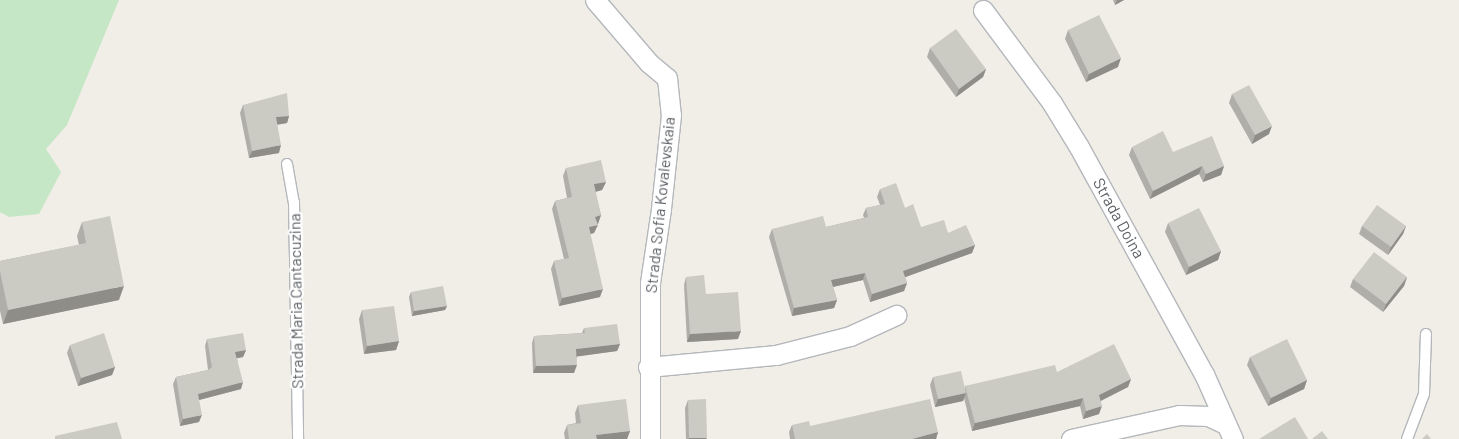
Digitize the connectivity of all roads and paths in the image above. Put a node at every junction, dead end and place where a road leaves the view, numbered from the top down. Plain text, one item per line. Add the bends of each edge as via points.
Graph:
1 (595, 0) edge
2 (983, 10) dead end
3 (287, 164) dead end
4 (896, 315) dead end
5 (1426, 334) dead end
6 (648, 367) junction
7 (1229, 432) edge
8 (298, 439) edge
9 (650, 439) edge
10 (1070, 439) edge
11 (1407, 439) edge

1 - 6 street, Strada Sofia Kovalevskaia via 649,63 667,78 671,114 650,283
2 - 7 street, Strada Doina via 1052,103 1079,147 1204,374
3 - 8 lane, Strada Maria Cantacuzina via 294,202
4 - 6 street via 850,336 776,355
5 - 11 lane via 1424,394
6 - 9 street, Strada Sofia Kovalevskaia
7 - 10 street via 1208,416 1179,415

